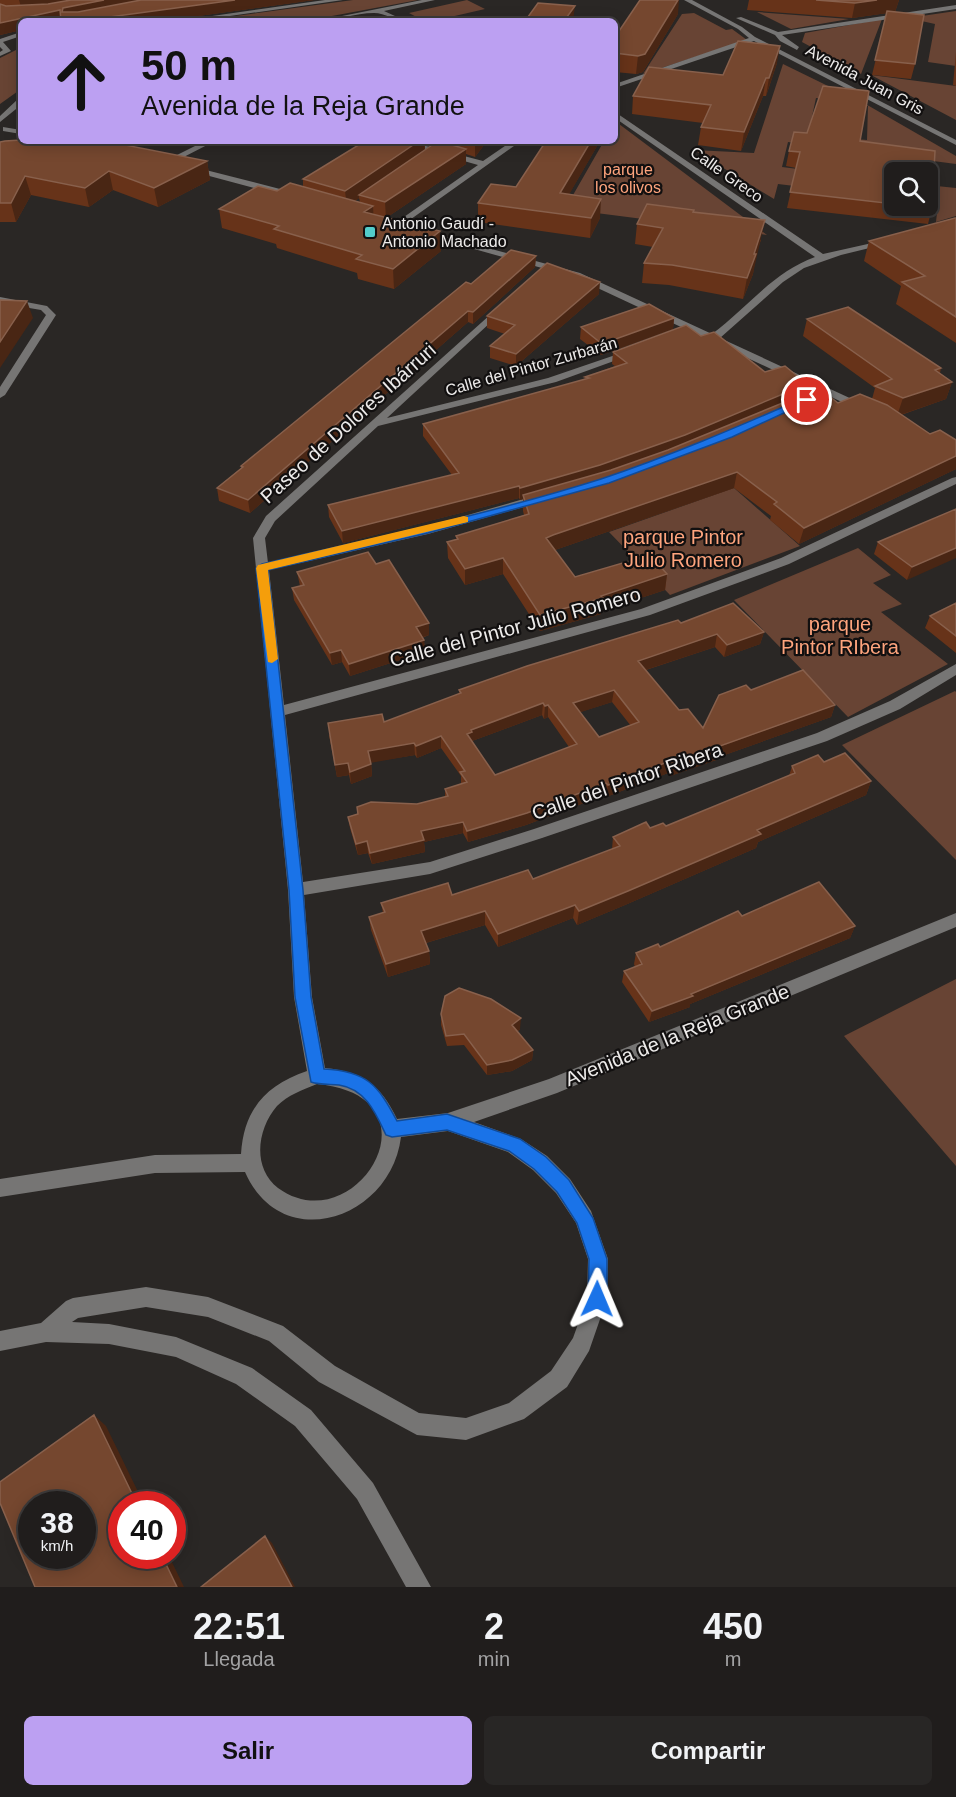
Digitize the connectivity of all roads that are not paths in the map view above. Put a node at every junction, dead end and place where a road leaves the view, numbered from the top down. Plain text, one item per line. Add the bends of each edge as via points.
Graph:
1 (340, 0) edge
2 (432, 0) edge
3 (687, 0) edge
4 (705, 0) edge
5 (956, 7) edge
6 (377, 10) junction
7 (203, 18) edge
8 (336, 18) edge
9 (396, 18) edge
10 (768, 31) junction
11 (18, 35) edge
12 (778, 35) junction
13 (755, 38) junction
14 (18, 40) edge
15 (1, 41) edge
16 (800, 50) dead end
17 (0, 54) edge
18 (618, 85) edge
19 (18, 105) edge
20 (618, 116) edge
21 (1, 126) edge
22 (18, 131) edge
23 (956, 143) edge
24 (205, 144) edge
25 (409, 144) edge
26 (513, 144) edge
27 (437, 152) junction
28 (427, 158) edge
29 (156, 160) edge
30 (167, 162) junction
31 (483, 164) junction
32 (284, 193) edge
33 (385, 223) edge
34 (397, 226) junction
35 (892, 239) edge
36 (823, 258) junction
37 (0, 300) edge
38 (506, 304) edge
39 (691, 328) junction
40 (676, 335) edge
41 (713, 338) junction
42 (642, 349) edge
43 (0, 395) edge
44 (878, 414) edge
45 (377, 423) junction
46 (956, 480) edge
47 (550, 496) edge
48 (262, 568) junction
49 (956, 669) edge
50 (278, 712) junction
51 (296, 890) junction
52 (956, 920) edge
53 (317, 1076) junction
54 (447, 1122) junction
55 (392, 1129) junction
56 (251, 1163) junction
57 (0, 1188) edge
58 (46, 1332) junction
59 (0, 1341) edge
60 (419, 1587) edge

1 - 7 street
2 - 6 street
3 - 13 street, Avenida Juan Gris
4 - 10 street, Avenida Juan Gris
5 - 12 street
6 - 8 street
6 - 9 street
10 - 12 street, Avenida Juan Gris
10 - 13 street, Avenida Juan Gris via 757,31
11 - 15 street
12 - 13 street via 776,40
12 - 16 street, Avenida Juan Gris
13 - 18 street
13 - 23 street, Avenida Juan Gris
14 - 15 street
15 - 17 street via 8,51
19 - 21 street
20 - 36 street, Calle Greco
21 - 22 street
24 - 30 street
25 - 27 street
26 - 31 street
27 - 28 street
27 - 31 street
29 - 30 street
30 - 32 street
31 - 34 street
33 - 34 street
34 - 39 street via 577,275
35 - 36 street
36 - 41 street via 790,272
37 - 43 street via 44,308 51,315
38 - 45 street, Paseo de Dolores Ibárruri
39 - 40 street
39 - 41 street
41 - 44 street via 821,394
42 - 45 street, Calle del Pintor Zurbarán via 552,380
45 - 48 street, Paseo de Dolores Ibárruri via 270,519 259,538
46 - 50 street, Calle del Pintor Julio Romero via 785,561 645,612
47 - 48 street via 428,530
48 - 50 street, Paseo de Dolores Ibárruri
49 - 51 street, Calle del Pintor Ribera via 895,705 822,737 537,834 430,868
50 - 51 street, Paseo de Dolores Ibárruri
51 - 53 street, Paseo de Dolores Ibárruri via 303,997
52 - 54 street, Avenida de la Reja Grande via 551,1087
53 - 55 street via 342,1078 363,1086 376,1098
53 - 56 street via 284,1089 266,1106 256,1123 250,1146
54 - 55 street, Avenida de la Reja Grande
54 - 58 street via 514,1144 540,1163 563,1186 584,1218 598,1259 597,1299 582,1344 559,1379 516,1411 466,1429 417,1424 327,1374 276,1333 208,1307 146,1297 73,1308
55 - 56 street via 383,1170 371,1186 350,1202 330,1209 290,1207 261,1184
56 - 57 street via 155,1164
58 - 59 street
58 - 60 street via 109,1334 176,1347 244,1376 303,1418 365,1491

